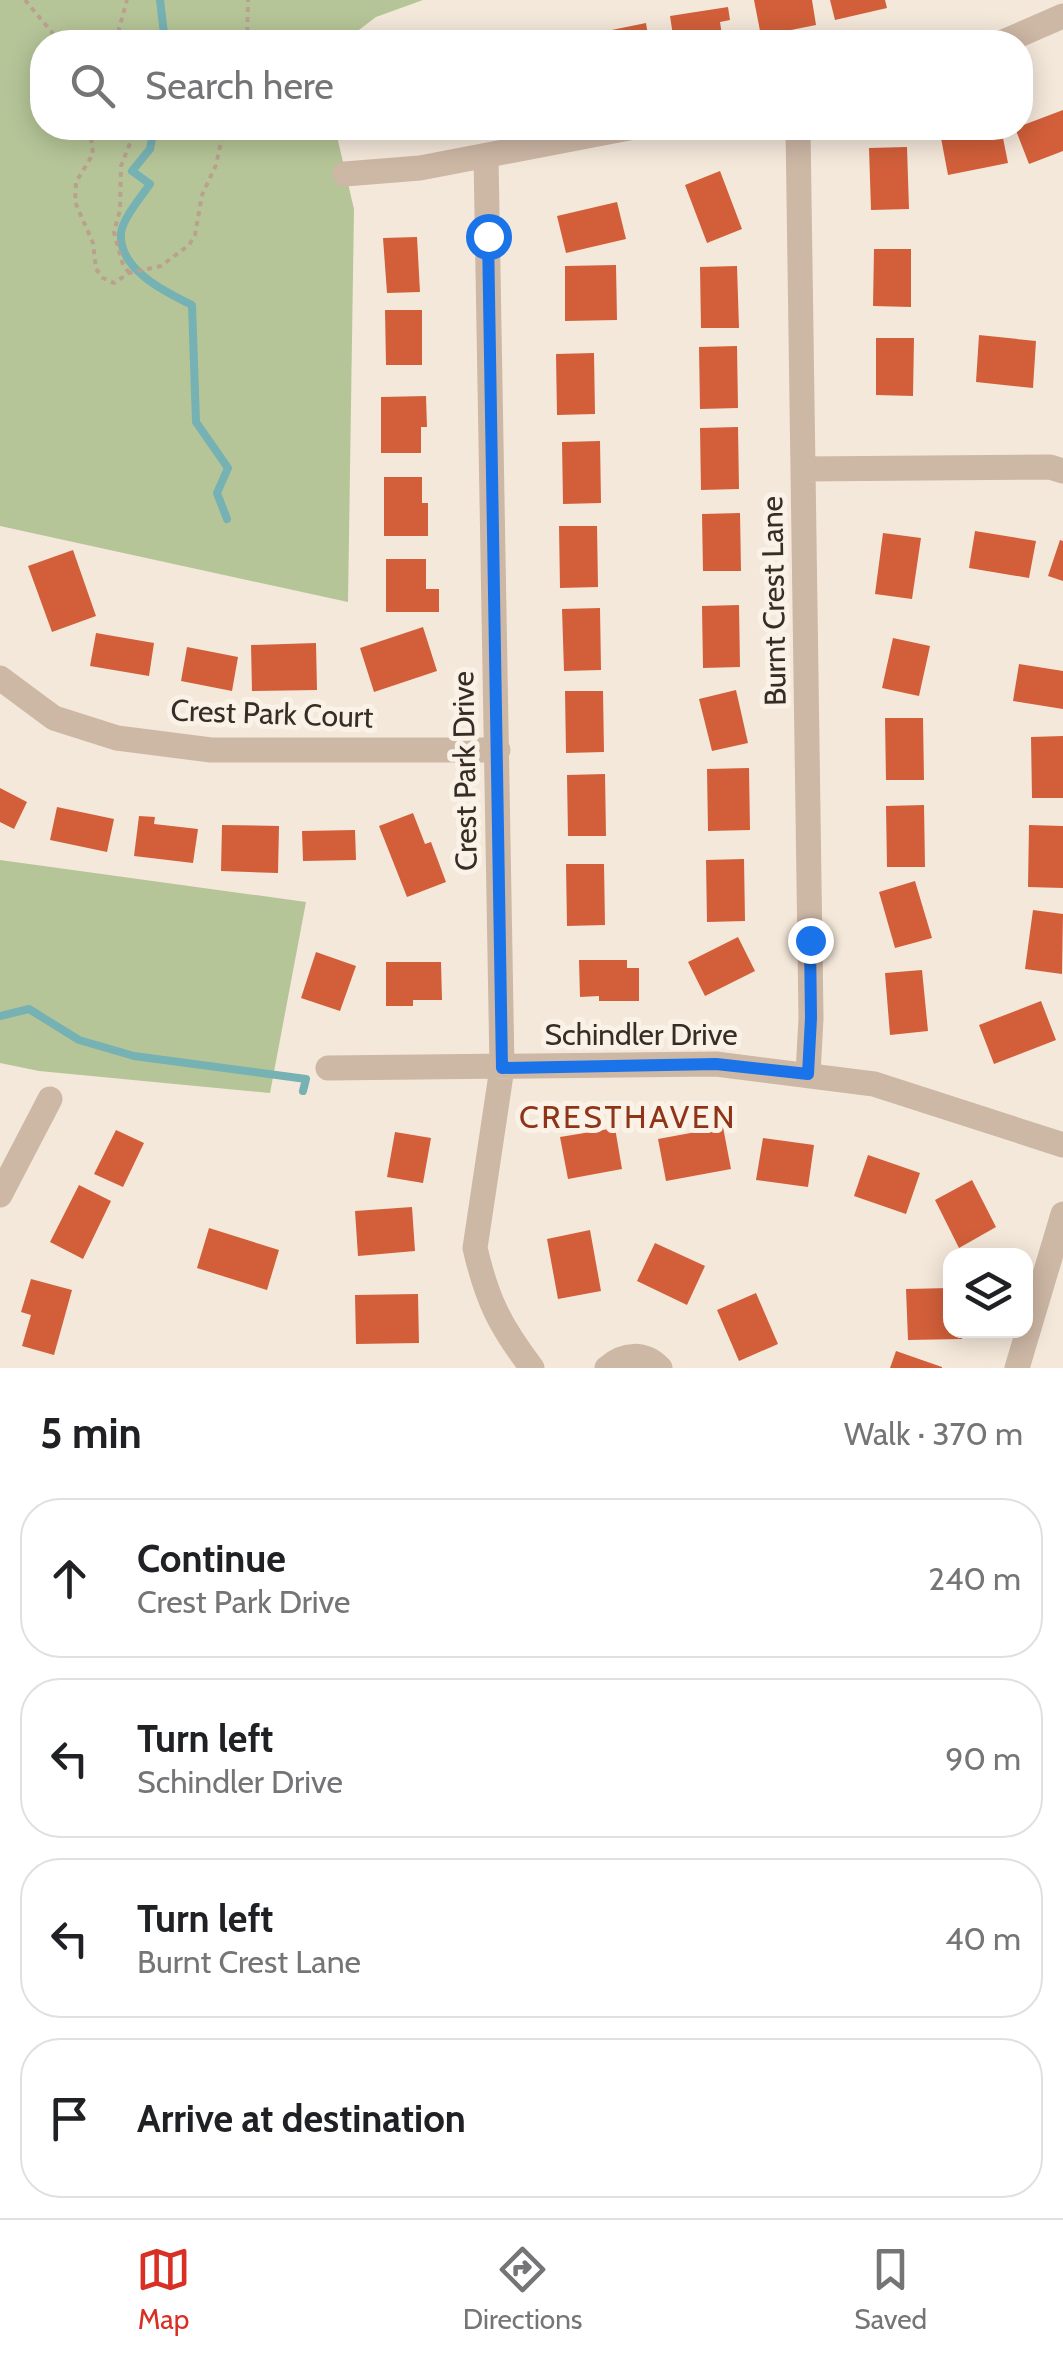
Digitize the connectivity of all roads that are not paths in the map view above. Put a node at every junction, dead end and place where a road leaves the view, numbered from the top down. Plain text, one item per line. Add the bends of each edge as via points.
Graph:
1 (1063, 16) edge
2 (1031, 30) edge
3 (570, 140) edge
4 (798, 140) edge
5 (486, 157) junction
6 (345, 174) dead end
7 (804, 469) junction
8 (1063, 471) edge
9 (0, 678) edge
10 (498, 750) junction
11 (328, 1068) dead end
12 (502, 1068) junction
13 (808, 1074) junction
14 (50, 1099) dead end
15 (1063, 1145) edge
16 (0, 1195) edge
17 (1063, 1214) edge
18 (532, 1368) edge
19 (607, 1368) edge
20 (660, 1368) edge
21 (1017, 1368) edge

1 - 2 street
3 - 5 street
4 - 7 street, Burnt Crest Lane
5 - 6 street
5 - 10 street, Crest Park Drive
7 - 8 street
7 - 13 street, Burnt Crest Lane
9 - 10 street, Crest Park Court via 54,718 118,738 211,750
10 - 12 street, Crest Park Drive
11 - 12 street, Schindler Drive
12 - 13 street, Schindler Drive via 716,1064
12 - 18 street, Crest Park Drive via 475,1248 502,1329
13 - 15 street, Schindler Drive via 874,1084
14 - 16 street
17 - 21 street
19 - 20 street via 632,1356

